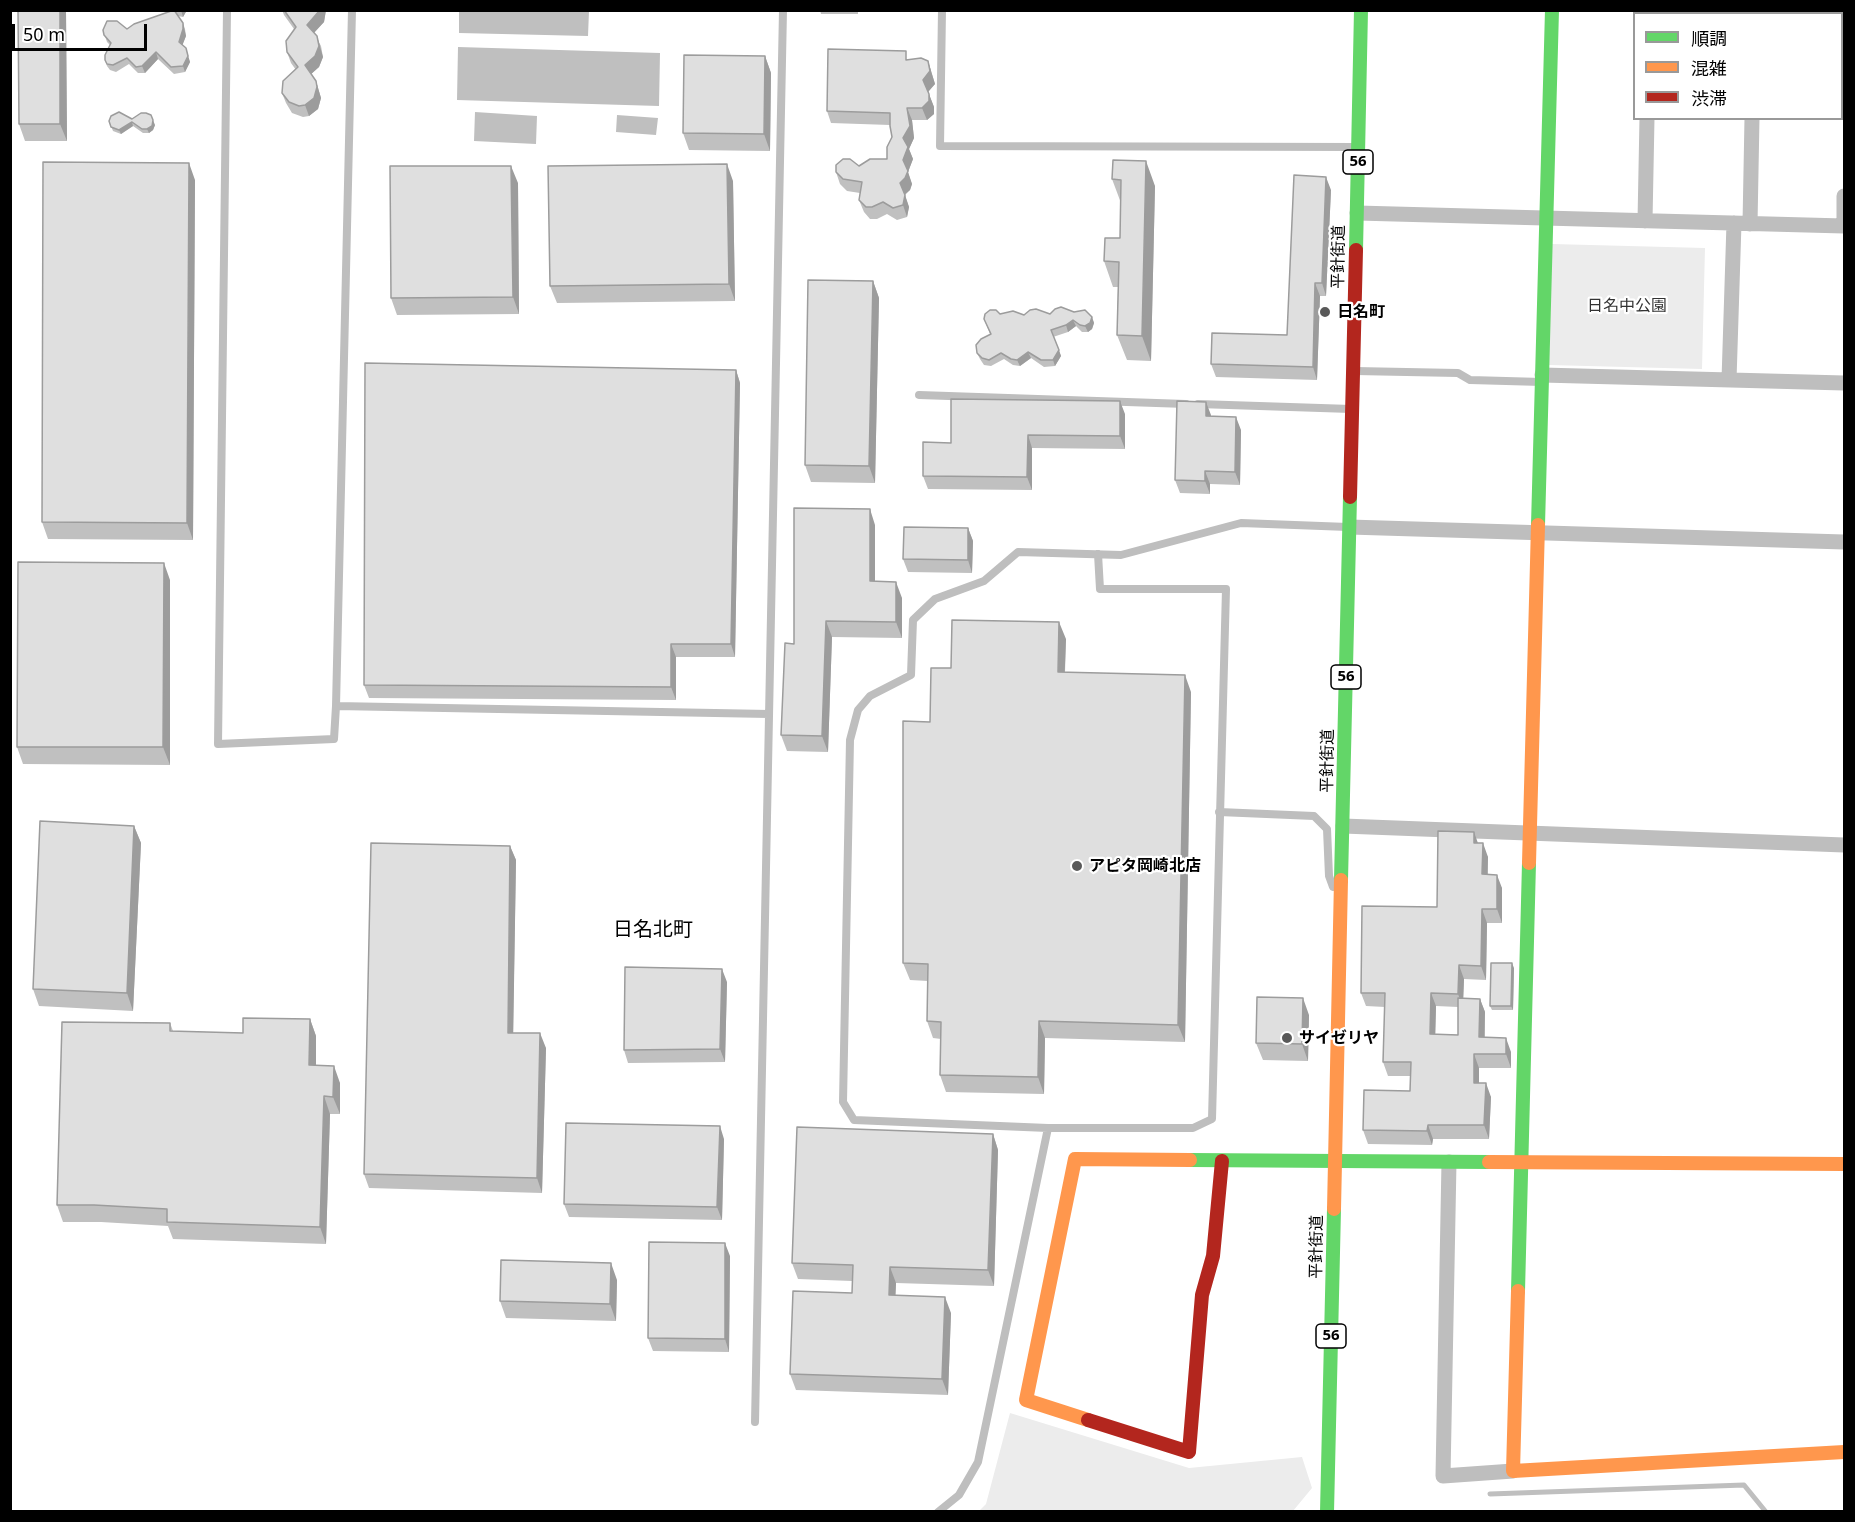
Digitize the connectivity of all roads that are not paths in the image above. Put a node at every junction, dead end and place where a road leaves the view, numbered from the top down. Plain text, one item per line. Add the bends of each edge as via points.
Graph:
1 (227, 10) edge
2 (352, 10) edge
3 (783, 10) edge
4 (942, 10) edge
5 (1361, 10) edge
6 (1552, 10) edge
7 (1763, 10) edge
8 (1818, 12) edge
9 (1647, 120) edge
10 (1752, 120) edge
11 (1358, 147) junction
12 (1845, 196) edge
13 (1357, 213) junction
14 (1546, 218) junction
15 (1645, 221) junction
16 (1734, 223) junction
17 (1749, 224) junction
18 (1844, 226) edge
19 (1353, 371) junction
20 (1542, 379) junction
21 (1729, 380) junction
22 (1845, 383) edge
23 (919, 395) dead end
24 (1352, 410) junction
25 (1350, 527) junction
26 (1538, 533) junction
27 (1845, 542) edge
28 (1098, 554) junction
29 (336, 706) junction
30 (769, 714) junction
31 (1219, 813) junction
32 (1343, 826) junction
33 (1531, 833) junction
34 (1845, 845) edge
35 (1341, 911) junction
36 (1048, 1128) junction
37 (1335, 1160) junction
38 (1222, 1161) junction
39 (1449, 1162) junction
40 (1523, 1163) junction
41 (1845, 1164) edge
42 (754, 1422) dead end
43 (1845, 1452) edge
44 (1513, 1471) junction
45 (938, 1512) edge
46 (1327, 1512) edge

1 - 29 lane via 218,744 334,739
2 - 29 lane
3 - 30 lane
4 - 11 lane via 940,146
5 - 11 street, 平針街道 / 56
6 - 14 street
7 - 8 street
9 - 15 street
10 - 17 street
11 - 13 street, 平針街道 / 56
12 - 18 street
13 - 14 street
13 - 19 street, 平針街道 / 56
14 - 15 street
14 - 20 street
15 - 16 street
16 - 17 street
16 - 21 street
17 - 18 street
19 - 20 lane via 1458,373 1470,380
19 - 24 street, 平針街道 / 56
20 - 21 street
20 - 26 street
21 - 22 street
23 - 24 lane
24 - 25 street, 平針街道 / 56
25 - 26 street
25 - 28 lane via 1241,523 1121,555
25 - 32 street, 平針街道 / 56
26 - 27 street
26 - 33 street
28 - 31 lane via 1100,590 1226,589
28 - 36 lane via 1018,552 984,581 935,599 913,620 911,675 870,696 858,710 850,740 843,1102 854,1120
29 - 30 lane
30 - 42 lane
31 - 35 lane via 1314,816 1327,829 1329,876
31 - 36 lane via 1212,1119 1192,1128
32 - 33 street
32 - 35 street, 平針街道 / 56
33 - 34 street
33 - 40 street
35 - 37 street, 平針街道 / 56
36 - 45 lane via 978,1462 959,1495
37 - 38 street
37 - 39 street
37 - 46 street, 平針街道 / 56
38 - 38 street via 1075,1159 1026,1400 1189,1452 1202,1295 1213,1256
39 - 40 street
39 - 44 street via 1443,1476
40 - 41 street
40 - 44 street
43 - 44 street

